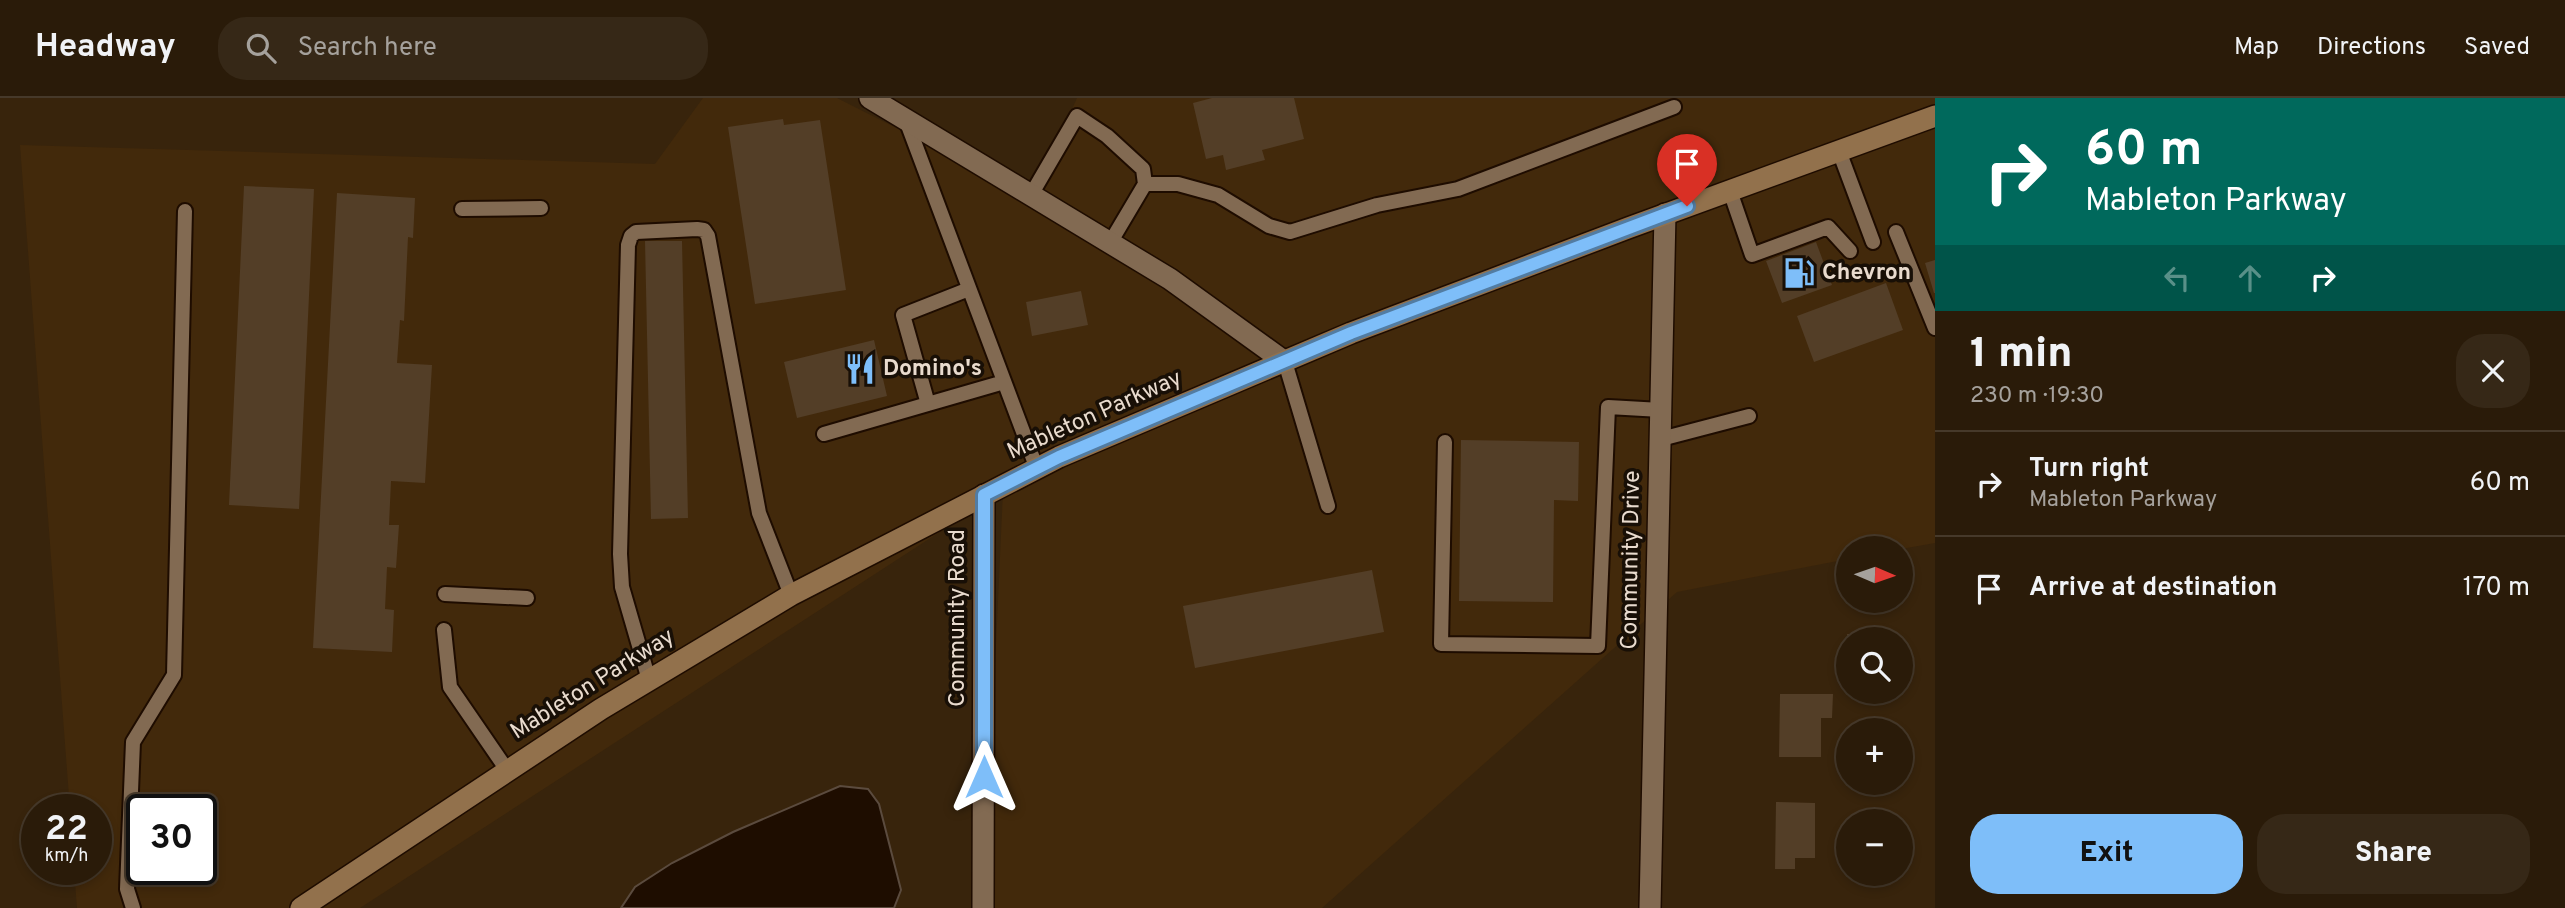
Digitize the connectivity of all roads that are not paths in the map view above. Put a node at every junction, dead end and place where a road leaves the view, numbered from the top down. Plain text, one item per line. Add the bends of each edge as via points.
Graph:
1 (870, 98) edge
2 (1674, 107) dead end
3 (1935, 116) edge
4 (906, 120) junction
5 (1839, 151) junction
6 (1146, 184) junction
7 (1730, 191) junction
8 (1031, 195) junction
9 (541, 208) dead end
10 (462, 209) dead end
11 (185, 211) dead end
12 (1665, 214) junction
13 (1896, 233) dead end
14 (1873, 242) dead end
15 (1110, 243) junction
16 (1850, 251) dead end
17 (969, 289) junction
18 (1935, 328) edge
19 (1284, 362) junction
20 (1004, 382) junction
21 (928, 404) junction
22 (1661, 410) junction
23 (1749, 416) dead end
24 (824, 434) dead end
25 (1661, 439) junction
26 (1445, 442) dead end
27 (1037, 469) junction
28 (984, 495) junction
29 (1328, 506) dead end
30 (445, 594) dead end
31 (791, 595) junction
32 (527, 598) dead end
33 (444, 630) dead end
34 (649, 680) junction
35 (507, 770) junction
36 (132, 908) edge
37 (301, 908) edge
38 (983, 908) edge
39 (1650, 908) edge

1 - 4 street
2 - 6 lane via 1458,189 1377,205 1290,232 1269,226 1218,194 1178,184
3 - 5 main road, Mableton Parkway
4 - 8 street
4 - 17 lane
5 - 7 main road, Mableton Parkway
5 - 14 lane
6 - 8 lane via 1143,169 1077,116
6 - 15 lane
7 - 12 main road, Mableton Parkway
7 - 16 lane via 1752,255 1828,227
8 - 15 street
9 - 10 lane
11 - 36 lane via 174,675 133,742 127,889
12 - 19 main road, Mableton Parkway
12 - 22 street, Community Drive
13 - 18 lane
15 - 19 street via 1170,279
17 - 20 lane
17 - 21 lane via 903,315
19 - 27 main road, Mableton Parkway
19 - 29 lane
20 - 21 lane
20 - 27 lane
21 - 24 lane
22 - 25 street, Community Drive
22 - 26 lane via 1608,407 1598,646 1441,644
23 - 25 lane
25 - 39 street, Community Drive
27 - 28 main road, Mableton Parkway
28 - 31 main road, Mableton Parkway
28 - 38 street, Community Road
30 - 32 lane
31 - 34 main road, Mableton Parkway
31 - 34 lane via 759,513 708,236 696,229 636,232 628,246 620,554 622,587
33 - 35 lane via 450,687
34 - 35 main road, Mableton Parkway
35 - 37 main road, Mableton Parkway

